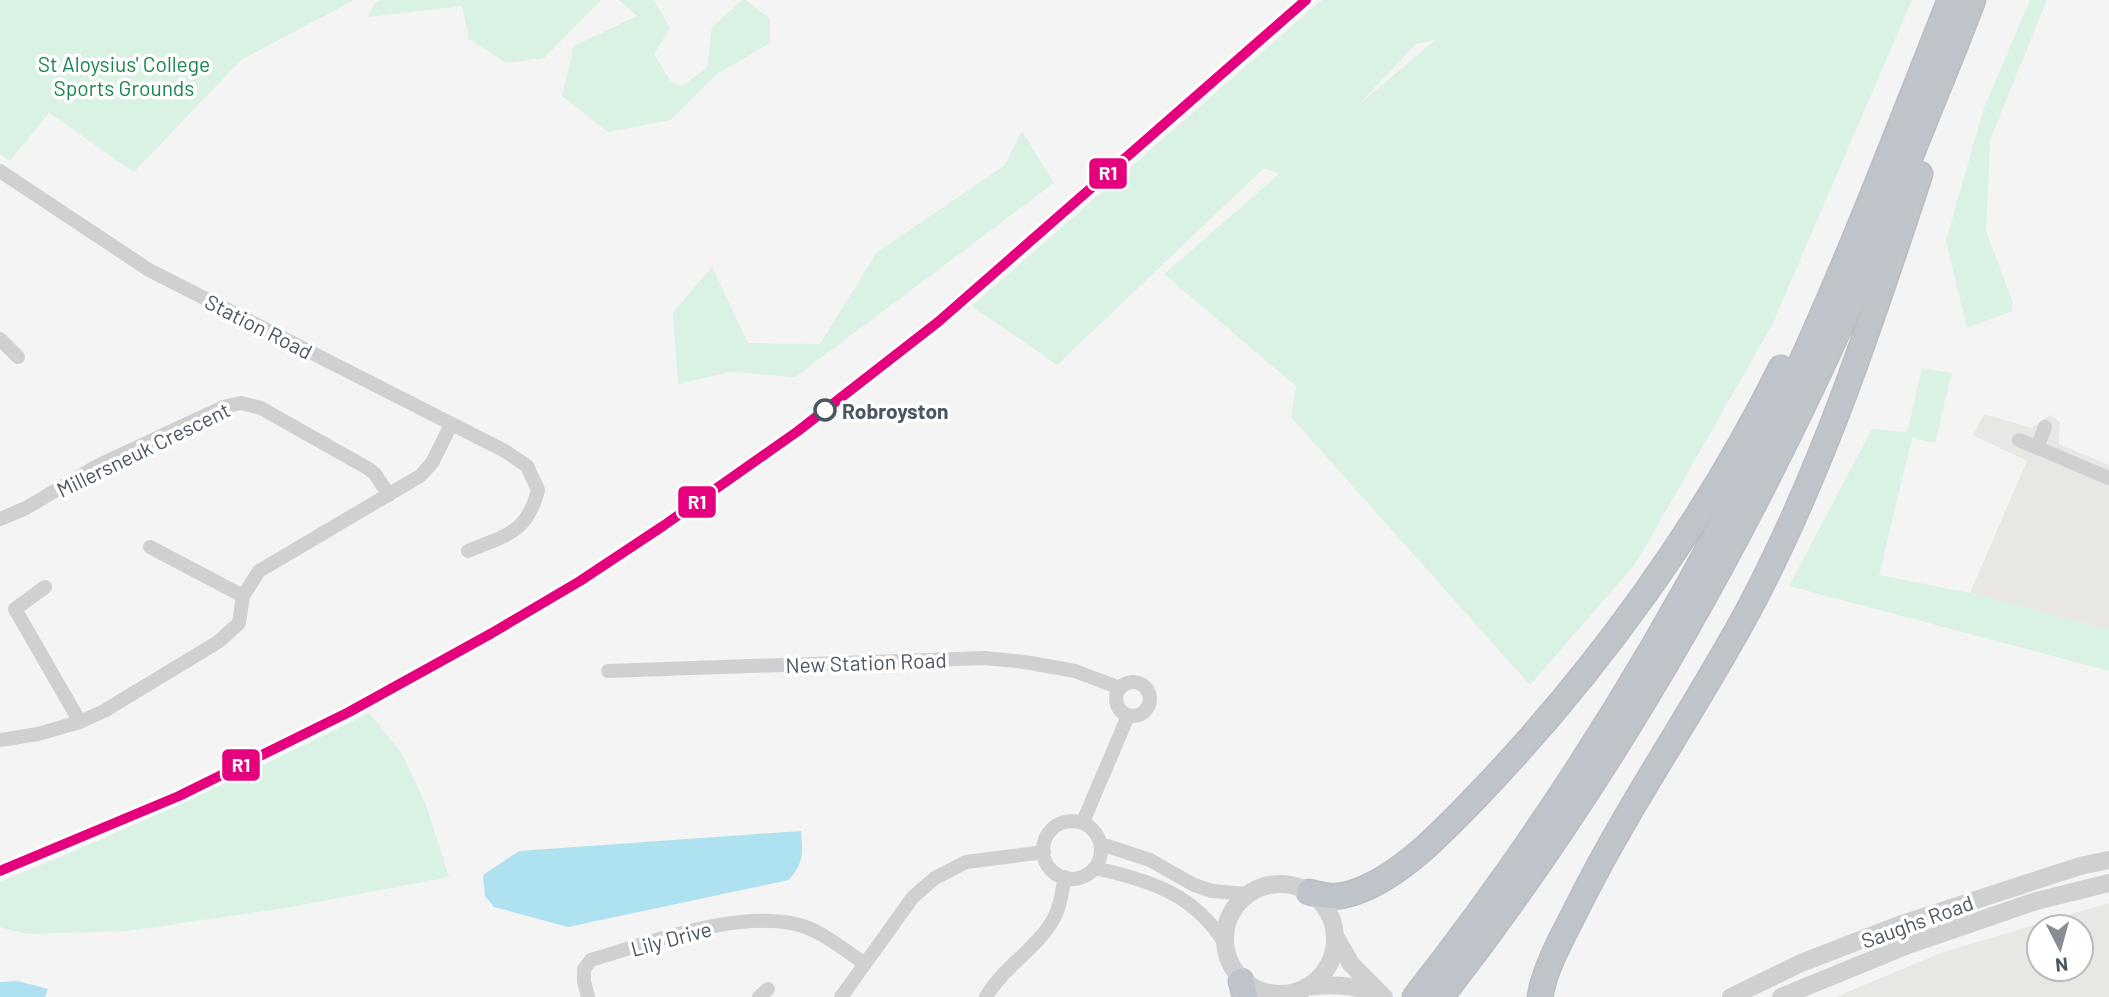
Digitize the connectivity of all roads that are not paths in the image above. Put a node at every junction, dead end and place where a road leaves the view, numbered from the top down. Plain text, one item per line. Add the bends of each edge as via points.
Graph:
1 (1950, 0) edge
2 (1975, 0) edge
3 (1931, 49) junction
4 (0, 171) edge
5 (0, 339) edge
6 (18, 356) dead end
7 (451, 425) junction
8 (2045, 428) dead end
9 (2019, 440) dead end
10 (2037, 448) junction
11 (2109, 478) edge
12 (389, 495) junction
13 (0, 519) edge
14 (150, 547) dead end
15 (468, 551) dead end
16 (45, 587) dead end
17 (243, 596) junction
18 (608, 671) dead end
19 (1120, 688) junction
20 (1128, 716) junction
21 (80, 722) junction
22 (0, 740) edge
23 (1083, 822) junction
24 (1101, 844) junction
25 (1044, 852) junction
26 (2109, 860) edge
27 (1095, 868) junction
28 (1065, 877) junction
29 (2109, 883) edge
30 (1309, 892) junction
31 (1248, 894) junction
32 (1335, 936) junction
33 (1225, 944) junction
34 (865, 964) junction
35 (1549, 969) junction
36 (1306, 987) junction
37 (1243, 989) edge
38 (1439, 989) edge
39 (1381, 995) edge
40 (588, 997) edge
41 (841, 997) edge
42 (986, 997) edge
43 (1415, 997) edge
44 (1540, 997) edge
45 (1547, 997) edge
46 (1731, 997) edge
47 (1781, 997) edge

1 - 3 highway
2 - 35 highway via 1872,320 1824,449 1748,611 1616,835
2 - 38 highway via 1851,304 1722,568 1597,776 1529,877
3 - 30 highway via 1761,407 1679,543 1633,608 1522,747 1421,851 1379,880 1348,894
3 - 38 highway via 1829,300 1704,555 1588,752 1487,901
4 - 7 street, Station Road via 149,270
5 - 6 street
7 - 12 street via 432,463
7 - 15 street, Station Road via 527,466 538,490 530,516 517,530
8 - 10 street
9 - 10 street
10 - 11 street
12 - 13 street, Millersneuk Crescent via 369,469 261,408 241,404 223,407 97,466
12 - 17 street via 259,571
14 - 17 street
16 - 21 street via 15,608
17 - 21 street via 239,623 218,642
18 - 19 street, New Station Road via 984,658 1075,671
19 - 20 street via 1116,704
19 - 20 street via 1130,682 1141,683 1151,697 1139,716
20 - 23 street
21 - 22 street
23 - 24 street
23 - 25 street via 1063,822 1055,827 1044,843
24 - 27 street
24 - 31 street via 1150,860 1194,885
25 - 28 street via 1052,870
25 - 34 street via 966,862 935,877 913,897
26 - 46 street, Saughs Road via 1902,924
27 - 28 street via 1079,878
27 - 33 street via 1129,875 1180,897 1197,909
28 - 42 street via 1056,914
29 - 47 street, Saughs Road via 2023,905
30 - 31 street via 1278,884
30 - 32 street via 1331,918
31 - 33 street via 1230,916
32 - 36 street via 1328,967
32 - 39 street via 1352,964
33 - 37 street
34 - 40 street, Lily Drive via 815,931 792,924 709,925 591,960 583,968
34 - 41 street
35 - 44 highway
35 - 45 highway
36 - 37 street via 1275,994
36 - 39 street via 1354,986
38 - 43 highway

